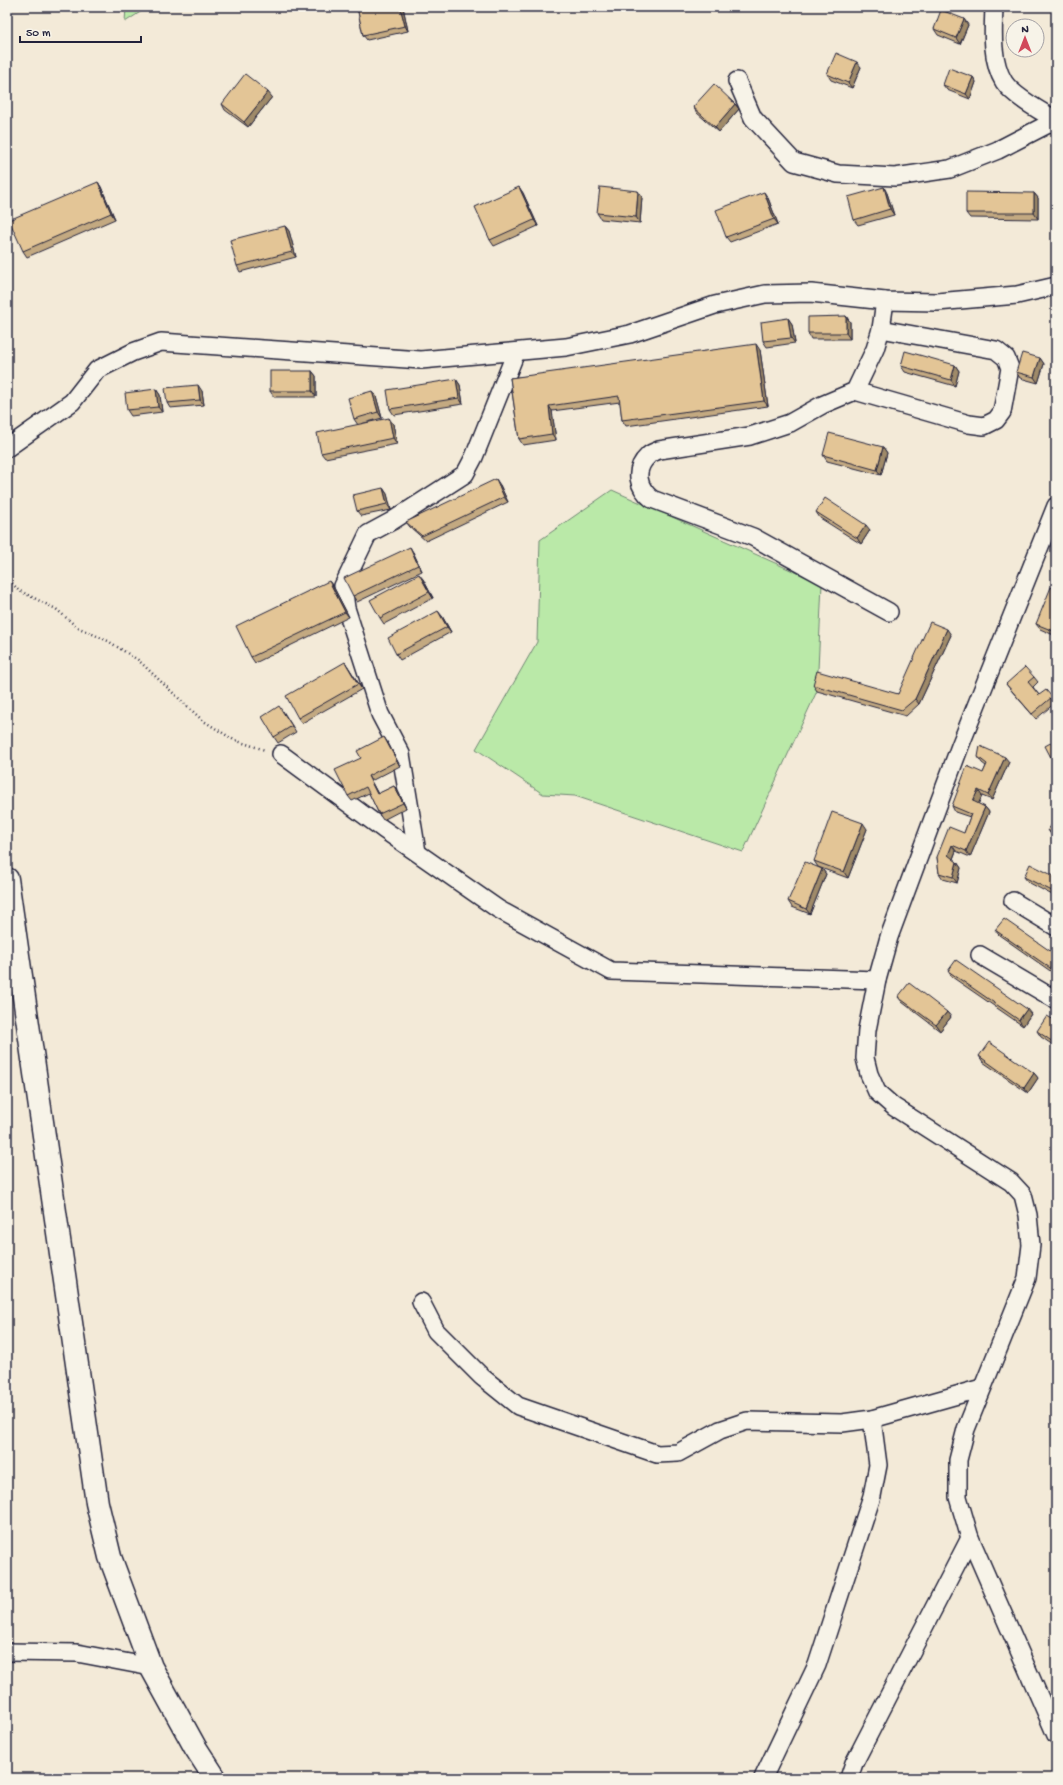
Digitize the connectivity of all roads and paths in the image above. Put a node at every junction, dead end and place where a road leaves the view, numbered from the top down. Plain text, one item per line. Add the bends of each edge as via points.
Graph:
1 (994, 7) edge
2 (736, 81) dead end
3 (1056, 120) edge
4 (1056, 286) edge
5 (885, 300) junction
6 (881, 329) junction
7 (516, 352) junction
8 (855, 391) junction
9 (7, 448) edge
10 (1056, 506) edge
11 (7, 577) edge
12 (889, 612) dead end
13 (281, 754) joint
14 (416, 852) junction
15 (7, 879) edge
16 (1013, 901) dead end
17 (1056, 927) edge
18 (980, 955) dead end
19 (877, 980) junction
20 (1056, 1000) edge
21 (421, 1302) dead end
22 (982, 1388) junction
23 (872, 1419) junction
24 (970, 1538) junction
25 (7, 1652) edge
26 (151, 1667) junction
27 (1056, 1735) edge
28 (215, 1778) edge
29 (763, 1778) edge
30 (849, 1778) edge

1 - 3 street via 995,63 1004,83 1026,102
2 - 3 street via 753,118 794,162 838,174 895,177 950,169 998,150
4 - 5 street via 1017,295 937,302
5 - 6 street
5 - 7 street via 812,293 765,294 715,305 630,334
6 - 8 street via 875,349
6 - 8 street via 996,350 1006,358 1010,368 1002,412 996,420 984,426 969,424
7 - 9 street via 421,360 161,342 133,352 97,370 72,402
7 - 14 street via 474,457 464,474 368,534 343,586 346,608 380,714 401,754
8 - 12 street via 822,404 790,423 750,436 659,450 648,455 641,465 638,482 643,492 652,499 753,537
10 - 19 street via 957,753 889,937
11 - 13 path via 18,590 56,609 77,627 108,641 138,660 202,720 234,740
13 - 14 street
14 - 19 street via 498,909 611,971
15 - 26 main road via 97,1503 110,1557
16 - 17 street
18 - 20 street
19 - 22 street via 867,1030 865,1058 877,1092 894,1107 1011,1182 1023,1195 1031,1245 1027,1278
21 - 23 street via 436,1331 482,1377 518,1406 657,1454 678,1453 720,1430 747,1421 842,1423
22 - 23 street
22 - 24 street via 966,1429 958,1460 958,1498
23 - 29 street via 878,1465 872,1496 817,1665
24 - 27 street
24 - 30 street via 854,1763
25 - 26 street via 77,1653
26 - 28 main road

